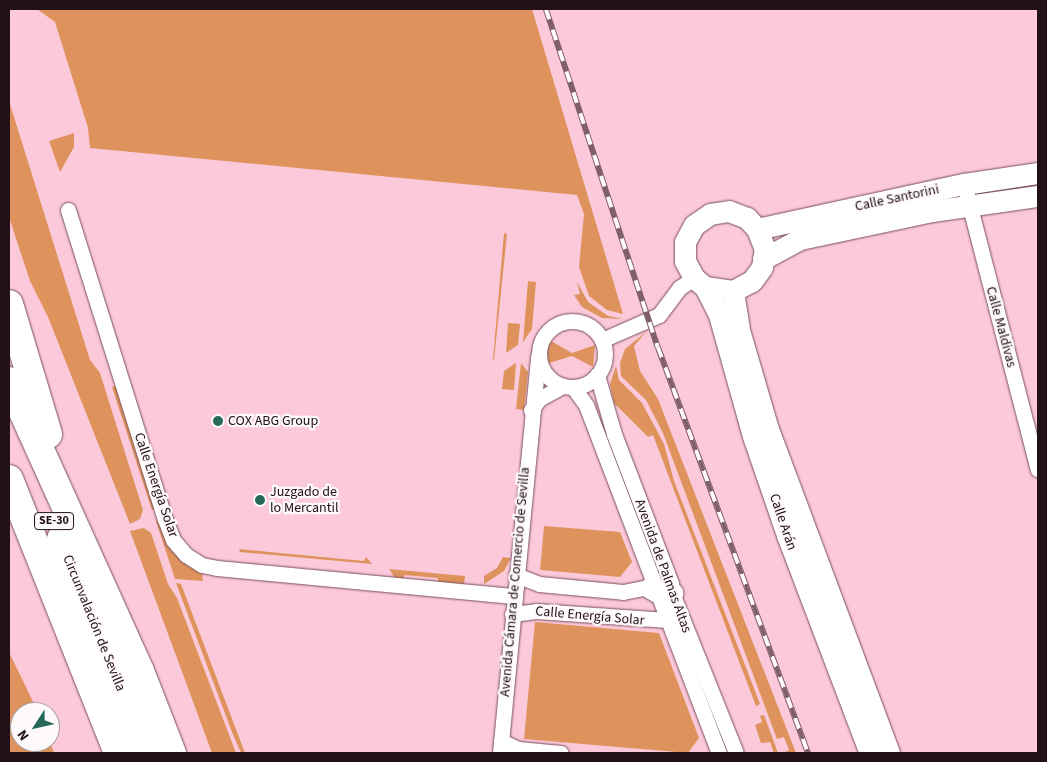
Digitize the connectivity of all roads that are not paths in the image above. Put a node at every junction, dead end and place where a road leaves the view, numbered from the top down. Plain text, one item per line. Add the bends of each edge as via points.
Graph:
1 (1038, 173) edge
2 (964, 184) junction
3 (1038, 196) edge
4 (969, 205) junction
5 (68, 210) dead end
6 (757, 229) junction
7 (763, 259) junction
8 (700, 283) junction
9 (734, 291) junction
10 (9, 304) edge
11 (602, 340) junction
12 (538, 356) junction
13 (598, 375) junction
14 (9, 382) edge
15 (567, 387) junction
16 (9, 410) edge
17 (532, 410) junction
18 (1032, 418) edge
19 (1038, 470) edge
20 (9, 479) edge
21 (97, 574) junction
22 (516, 575) junction
23 (658, 590) junction
24 (513, 596) junction
25 (512, 614) junction
26 (668, 620) junction
27 (92, 689) junction
28 (500, 747) edge
29 (108, 753) edge
30 (118, 753) edge
31 (146, 753) edge
32 (172, 753) edge
33 (561, 753) edge
34 (719, 753) edge
35 (736, 753) edge
36 (870, 753) edge
37 (888, 753) edge

1 - 2 street, Calle Santorini
2 - 4 street, Calle Maldivas
2 - 6 street, Calle Santorini
3 - 4 street, Calle Santorini
4 - 7 street, Calle Santorini via 800,239
4 - 18 street, Calle Maldivas
5 - 24 street, Calle Energía Solar via 165,519 173,540 186,555 202,565 217,568
6 - 7 street via 765,249
6 - 8 street via 747,218 729,211 710,214 694,225 685,242 685,261
7 - 9 street via 752,281
8 - 9 street
8 - 11 street via 679,288 659,315
8 - 36 street, Calle Arán via 719,315 753,436 787,536
9 - 37 street, Calle Arán via 739,330 768,429
10 - 21 highway via 66,489
11 - 12 street via 588,325 565,321 545,333
11 - 13 street via 605,355
12 - 15 street via 545,374
12 - 17 street, Avenida Cámara de Comercio de Sevilla
13 - 15 street via 586,384
13 - 23 street, Avenida de Palmas Altas via 614,434 671,584
14 - 21 highway via 61,503
15 - 17 street via 539,399
15 - 23 street, Avenida de Palmas Altas via 586,405
16 - 31 highway, Circunvalación de Sevilla / SE-30
17 - 22 street, Avenida Cámara de Comercio de Sevilla
18 - 19 street, Calle Maldivas
20 - 27 highway, Circunvalación de Sevilla / SE-30
21 - 32 highway
22 - 23 street, Calle Energía Solar via 538,584 623,592
22 - 24 street, Avenida Cámara de Comercio de Sevilla
23 - 26 street, Avenida de Palmas Altas
23 - 35 street, Avenida de Palmas Altas
24 - 25 street, Avenida Cámara de Comercio de Sevilla
25 - 26 street, Calle Energía Solar via 536,611
25 - 28 street, Avenida Cámara de Comercio de Sevilla
26 - 34 street, Avenida de Palmas Altas
27 - 29 highway
27 - 30 highway, Circunvalación de Sevilla / SE-30
28 - 33 street

